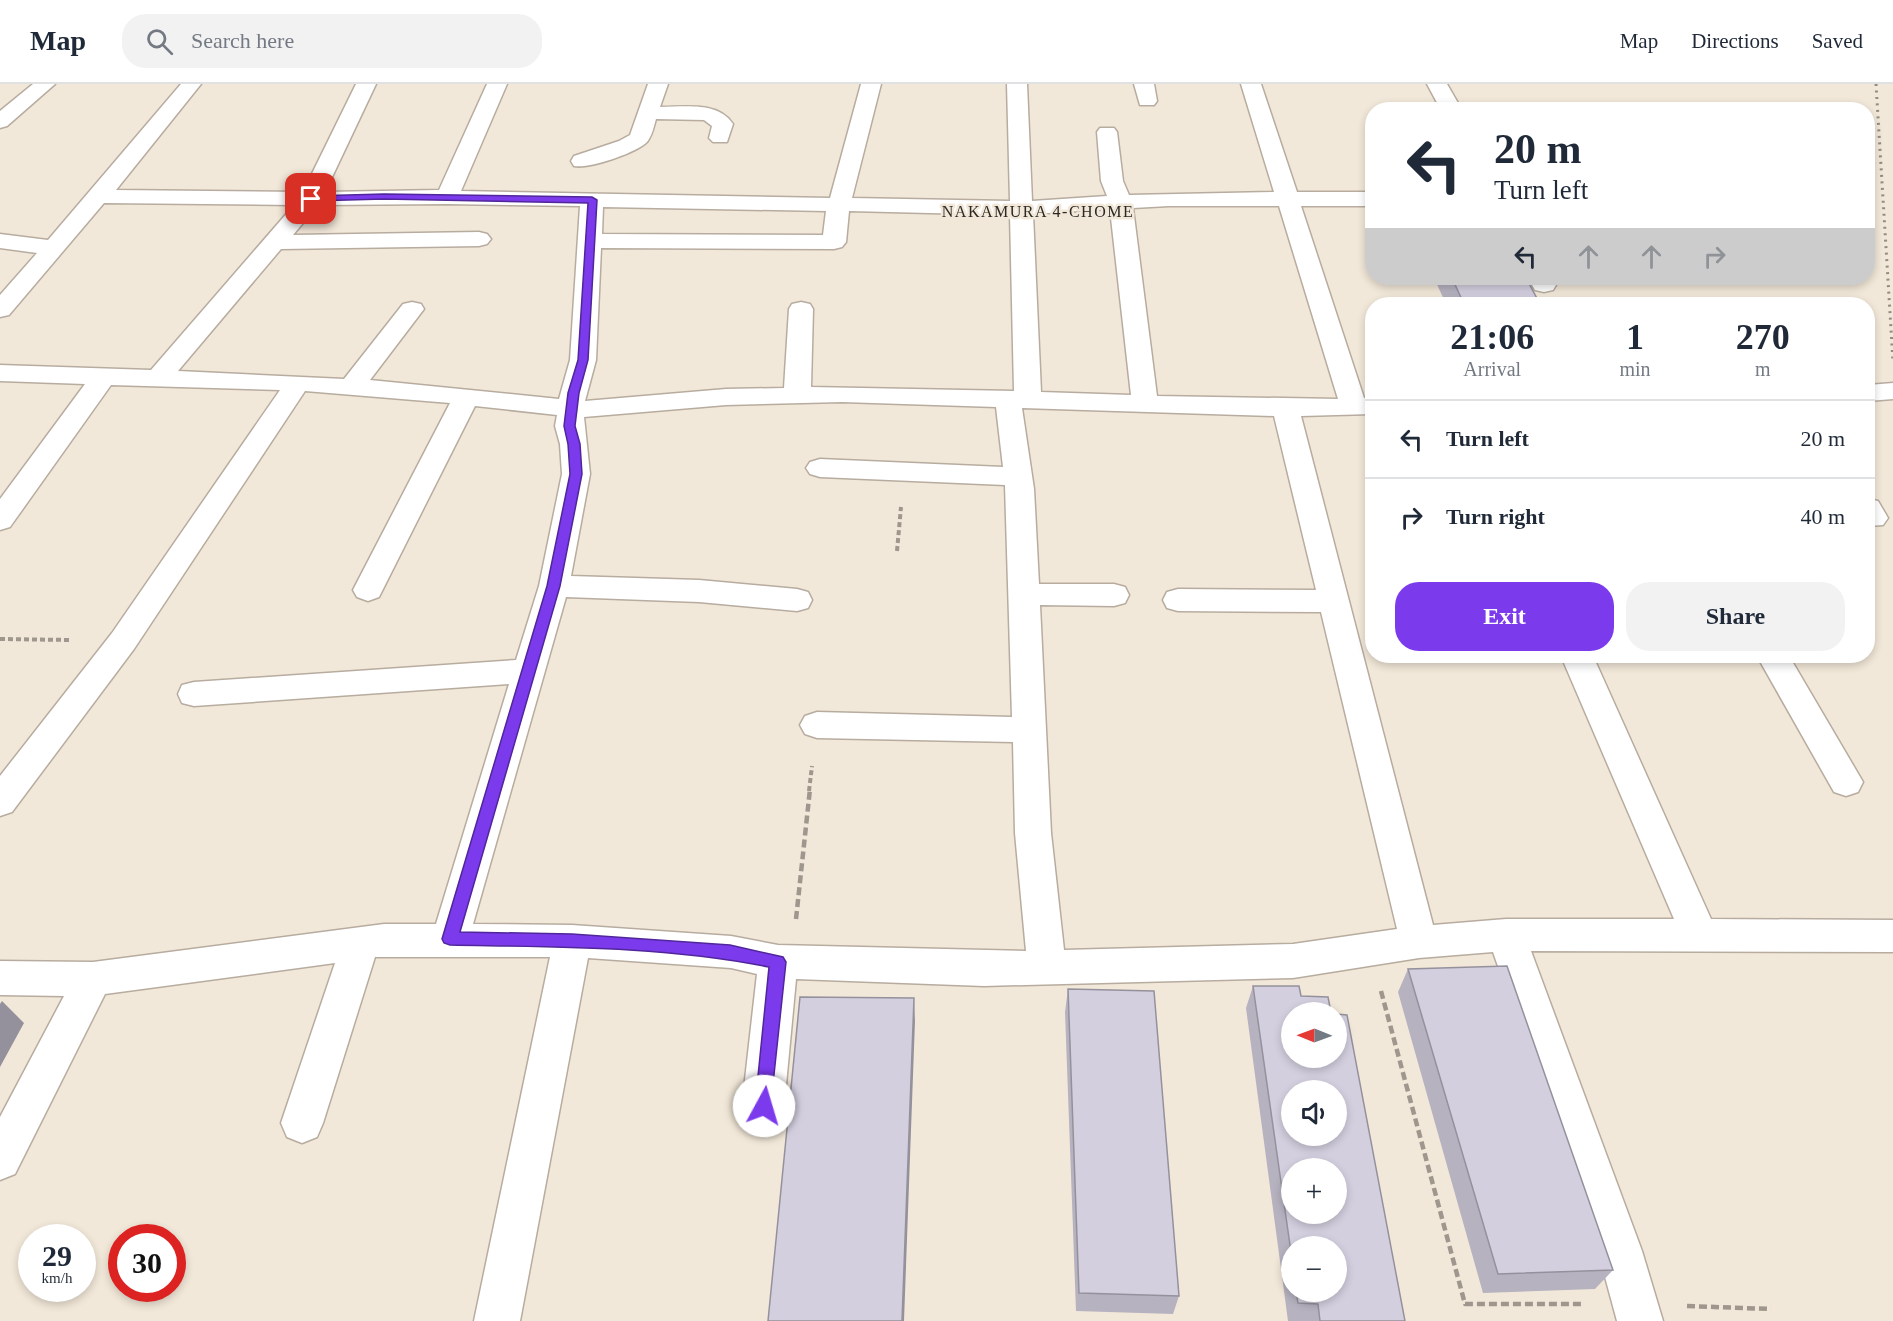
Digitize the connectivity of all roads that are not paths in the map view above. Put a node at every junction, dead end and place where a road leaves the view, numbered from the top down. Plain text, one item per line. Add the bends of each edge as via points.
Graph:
1 (45, 84) edge
2 (191, 84) edge
3 (366, 84) edge
4 (497, 84) edge
5 (658, 84) edge
6 (870, 84) edge
7 (1017, 84) edge
8 (1251, 84) edge
9 (1437, 84) edge
10 (1447, 102) edge
11 (648, 113) junction
12 (0, 122) edge
13 (1107, 132) dead end
14 (720, 138) dead end
15 (582, 161) dead end
16 (99, 196) junction
17 (447, 197) junction
18 (1290, 198) junction
19 (311, 199) junction
20 (1365, 199) edge
21 (592, 200) junction
22 (840, 203) junction
23 (1121, 203) junction
24 (1021, 208) junction
25 (479, 239) dead end
26 (0, 241) edge
27 (590, 241) junction
28 (273, 242) junction
29 (53, 248) junction
30 (412, 309) dead end
31 (801, 309) dead end
32 (0, 310) edge
33 (0, 373) edge
34 (103, 377) junction
35 (157, 379) junction
36 (298, 384) junction
37 (351, 387) junction
38 (1893, 391) edge
39 (1875, 392) edge
40 (797, 394) junction
41 (466, 397) junction
42 (1018, 400) junction
43 (1145, 404) junction
44 (1363, 406) edge
45 (1286, 408) junction
46 (572, 409) junction
47 (820, 468) dead end
48 (1018, 477) junction
49 (0, 520) edge
50 (554, 586) junction
51 (368, 590) dead end
52 (1023, 594) junction
53 (1114, 596) dead end
54 (797, 600) dead end
55 (1178, 600) dead end
56 (1334, 601) junction
57 (1580, 663) edge
58 (1777, 663) edge
59 (528, 671) junction
60 (194, 694) dead end
61 (817, 725) road end
62 (1027, 730) junction
63 (1846, 782) dead end
64 (0, 802) edge
65 (1506, 935) junction
66 (1700, 936) junction
67 (1893, 936) edge
68 (450, 939) junction
69 (572, 940) junction
70 (1419, 942) junction
71 (361, 943) junction
72 (785, 962) junction
73 (1047, 968) junction
74 (0, 978) edge
75 (93, 979) junction
76 (764, 1106) dead end
77 (302, 1123) dead end
78 (0, 1160) edge
79 (1638, 1312) edge
80 (497, 1321) edge

1 - 12 street
2 - 16 street
3 - 19 street
4 - 17 street
5 - 11 street
6 - 22 street
7 - 24 street
8 - 18 street
9 - 10 street
11 - 14 street via 709,114 723,124
11 - 15 street via 639,138
13 - 23 street via 1112,181
16 - 19 street
16 - 29 street
17 - 19 street
17 - 21 street
18 - 20 street
18 - 23 street
18 - 44 street
19 - 28 street
21 - 22 street
21 - 27 street
22 - 24 street
22 - 27 street via 834,242
23 - 24 street
23 - 43 street
24 - 42 street
25 - 28 street
26 - 29 street
27 - 46 street via 583,360
28 - 35 street
29 - 32 street
30 - 37 street
31 - 40 street
33 - 34 street
34 - 35 street
34 - 49 street
35 - 36 street
36 - 37 street
36 - 64 street via 123,641
37 - 41 street
38 - 39 street
40 - 42 street
40 - 46 street
41 - 46 street
41 - 51 street
42 - 43 street
42 - 48 street
43 - 45 street
44 - 45 street
45 - 56 street
46 - 50 street via 569,426 576,474
47 - 48 street
48 - 52 street
50 - 54 street via 699,591
50 - 59 street
52 - 53 street
52 - 62 street
55 - 56 street
56 - 70 street
57 - 66 street
58 - 63 street
59 - 60 street
59 - 68 street
61 - 62 street
62 - 73 street
65 - 66 street
65 - 70 street
65 - 79 street via 1620,1251
66 - 67 street
68 - 69 street
68 - 71 street
69 - 72 street via 730,952
69 - 80 street
70 - 73 street via 1293,962
71 - 75 street
71 - 77 street
72 - 73 street
72 - 76 street
74 - 75 street
75 - 78 street

